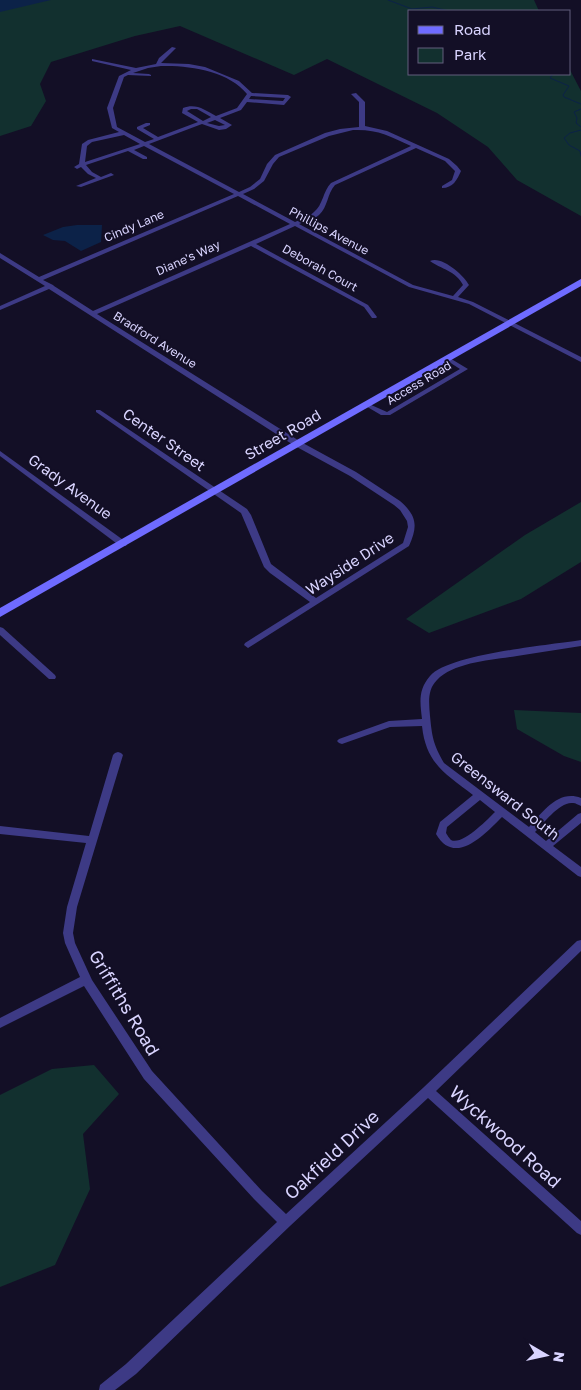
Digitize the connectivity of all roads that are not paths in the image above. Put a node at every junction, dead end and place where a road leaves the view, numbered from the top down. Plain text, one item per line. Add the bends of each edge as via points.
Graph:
1 (174, 48) dead end
2 (94, 60) dead end
3 (158, 66) junction
4 (134, 69) junction
5 (124, 74) junction
6 (149, 75) dead end
7 (250, 94) junction
8 (354, 94) dead end
9 (245, 100) junction
10 (216, 117) junction
11 (204, 122) junction
12 (148, 124) dead end
13 (362, 128) junction
14 (124, 133) junction
15 (158, 139) junction
16 (144, 144) junction
17 (416, 146) junction
18 (130, 150) junction
19 (145, 158) dead end
20 (80, 166) junction
21 (111, 175) dead end
22 (99, 178) junction
23 (79, 186) dead end
24 (444, 187) dead end
25 (238, 194) junction
26 (294, 223) junction
27 (250, 243) junction
28 (0, 255) edge
29 (433, 261) dead end
30 (39, 279) junction
31 (581, 282) edge
32 (50, 286) junction
33 (455, 297) junction
34 (0, 308) edge
35 (92, 314) junction
36 (374, 317) dead end
37 (511, 323) junction
38 (448, 359) junction
39 (581, 360) edge
40 (367, 405) junction
41 (98, 411) dead end
42 (298, 444) junction
43 (0, 453) edge
44 (214, 492) junction
45 (123, 544) junction
46 (316, 602) junction
47 (0, 613) edge
48 (0, 630) edge
49 (581, 643) edge
50 (248, 645) dead end
51 (52, 677) dead end
52 (426, 722) junction
53 (342, 741) dead end
54 (118, 755) dead end
55 (480, 795) junction
56 (581, 802) edge
57 (502, 811) junction
58 (581, 818) edge
59 (0, 830) edge
60 (530, 832) junction
61 (92, 840) junction
62 (547, 846) junction
63 (581, 873) edge
64 (581, 944) edge
65 (87, 979) junction
66 (0, 1024) edge
67 (428, 1091) junction
68 (286, 1222) junction
69 (581, 1230) edge
70 (105, 1390) edge

1 - 3 street
2 - 4 street
3 - 4 street
3 - 7 street via 196,65 214,70 245,87
4 - 5 street
5 - 6 street
5 - 14 street, Phillips Avenue via 110,108 115,128
7 - 9 street
7 - 9 street via 288,97 284,103
8 - 13 street via 362,102
9 - 10 street via 239,109
10 - 11 street
10 - 11 street via 228,126 218,129
10 - 11 street via 194,107 184,110
11 - 15 street
12 - 15 street via 139,128
13 - 17 street, Cindy Lane via 382,131
13 - 25 street, Cindy Lane via 338,130 277,156 270,162 264,180
14 - 16 street, Phillips Avenue
14 - 20 street via 86,143
15 - 16 street
16 - 18 street
16 - 25 street, Phillips Avenue
17 - 24 street, Cindy Lane via 456,168 456,178
17 - 26 street, Diane's Way via 333,184 320,211
18 - 19 street
18 - 20 street
20 - 22 street
21 - 22 street
22 - 23 street
25 - 26 street, Phillips Avenue
25 - 30 street, Cindy Lane
26 - 27 street, Diane's Way
26 - 33 street, Phillips Avenue via 412,286
27 - 35 street, Diane's Way
27 - 36 street, Deborah Court via 366,306
28 - 30 street, Bradford Avenue
29 - 33 street via 464,280 466,285
30 - 32 street, Bradford Avenue
31 - 37 main road, Street Road
32 - 34 street
32 - 35 street, Bradford Avenue
33 - 37 street, Phillips Avenue
35 - 42 street, Bradford Avenue
37 - 38 main road, Street Road
37 - 39 street, Phillips Avenue
38 - 40 main road, Street Road
38 - 40 street, Access Road via 465,369 388,414
40 - 42 main road, Street Road
41 - 44 street, Center Street
42 - 44 main road, Street Road
42 - 46 street, Wayside Drive via 353,474 397,504 407,513 412,527 406,544
43 - 45 street, Grady Avenue
44 - 45 main road, Street Road
44 - 46 street, Center Street via 247,516 263,556 273,571
45 - 47 main road, Street Road
46 - 50 street, Wayside Drive
48 - 51 street
49 - 52 street, Greensward South via 473,660 443,670 425,690
52 - 53 street via 389,724
52 - 55 street, Greensward South via 428,739 436,757 447,771
54 - 61 street, Griffiths Road
55 - 57 street, Greensward South
55 - 57 street via 444,825 441,834 448,842 454,845 466,843
56 - 60 street via 574,798 564,799
57 - 60 street, Greensward South
58 - 62 street
59 - 61 street
60 - 62 street, Greensward South
61 - 65 street, Griffiths Road via 72,907 68,934
62 - 63 street, Greensward South
64 - 67 street, Oakfield Drive
65 - 66 street
65 - 68 street, Griffiths Road via 148,1075
67 - 68 street, Oakfield Drive
67 - 69 street, Wyckwood Road
68 - 70 street, Oakfield Drive

